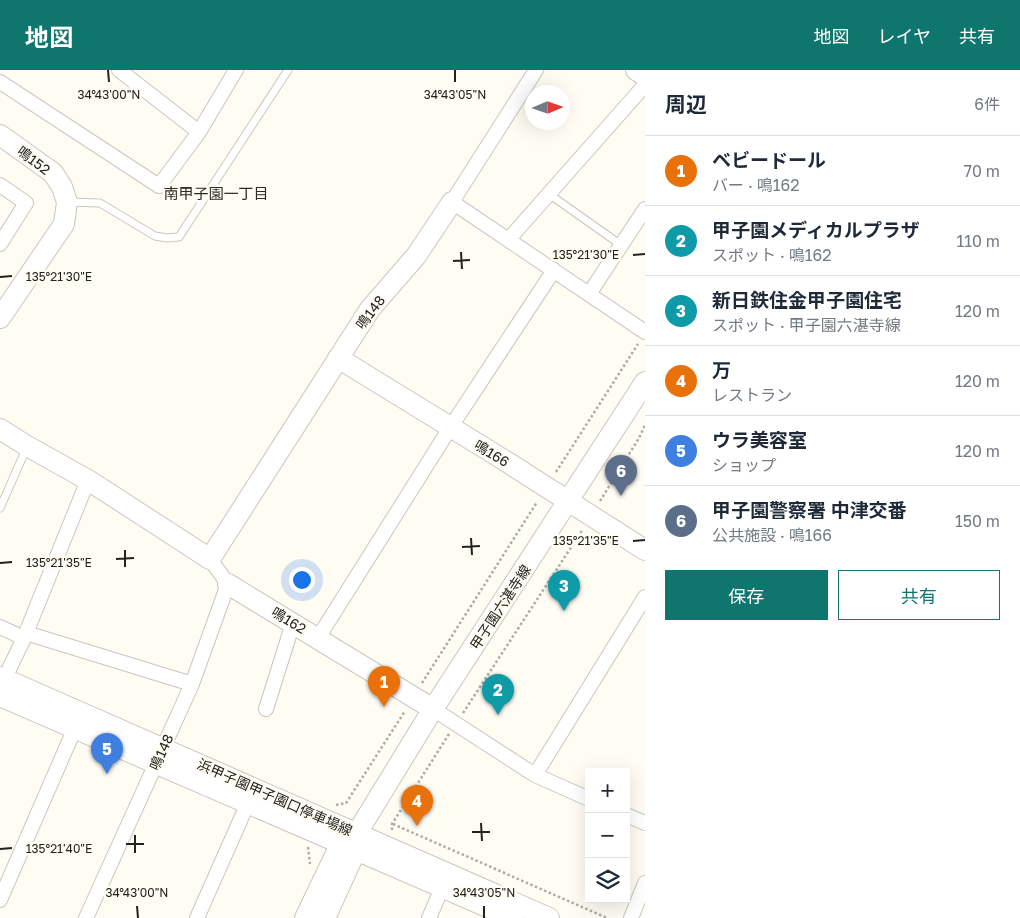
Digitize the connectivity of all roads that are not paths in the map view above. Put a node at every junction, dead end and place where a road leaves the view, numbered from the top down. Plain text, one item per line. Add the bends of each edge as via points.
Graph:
1 (119, 70) edge
2 (236, 70) edge
3 (288, 70) edge
4 (536, 70) edge
5 (637, 70) edge
6 (645, 76) edge
7 (0, 82) edge
8 (645, 85) edge
9 (199, 132) junction
10 (0, 135) edge
11 (0, 185) edge
12 (549, 194) junction
13 (67, 202) junction
14 (452, 202) junction
15 (645, 209) edge
16 (508, 240) junction
17 (0, 244) edge
18 (621, 245) junction
19 (554, 270) junction
20 (588, 294) junction
21 (0, 318) edge
22 (645, 332) edge
23 (338, 358) junction
24 (645, 382) edge
25 (450, 428) junction
26 (0, 429) edge
27 (27, 446) junction
28 (88, 480) junction
29 (569, 501) junction
30 (0, 508) edge
31 (645, 550) edge
32 (210, 560) junction
33 (228, 584) junction
34 (645, 598) edge
35 (293, 623) junction
36 (0, 627) edge
37 (25, 635) junction
38 (318, 638) junction
39 (192, 684) junction
40 (1, 685) edge
41 (266, 709) dead end
42 (433, 709) junction
43 (75, 728) junction
44 (160, 755) junction
45 (535, 774) junction
46 (251, 796) junction
47 (585, 796) edge
48 (630, 817) edge
49 (645, 824) edge
50 (351, 842) junction
51 (645, 883) edge
52 (442, 888) junction
53 (0, 900) edge
54 (520, 915) edge
55 (86, 918) edge
56 (197, 918) edge
57 (305, 918) edge
58 (325, 918) edge
59 (429, 918) edge
60 (549, 918) edge
61 (631, 918) edge

1 - 9 street
2 - 9 street
3 - 13 lane via 179,236 155,236 100,203
4 - 14 street, 鳴148
5 - 6 main road
7 - 9 street via 159,186
8 - 12 street
10 - 13 main road, 鳴152 via 53,173
11 - 17 street via 26,203
12 - 16 street
12 - 18 lane
13 - 21 main road via 64,224
14 - 16 street
14 - 23 main road, 鳴148 via 416,256 370,309
15 - 18 street
16 - 19 street
18 - 20 street
19 - 20 street
19 - 25 street
20 - 22 street
23 - 25 main road, 鳴166
23 - 32 main road, 鳴148
24 - 29 main road, 甲子園六湛寺線
25 - 29 main road, 鳴166
25 - 38 street
26 - 27 main road, 鳴162
27 - 28 main road, 鳴162
27 - 30 lane
28 - 32 main road, 鳴162
28 - 37 street
29 - 31 main road, 鳴166
29 - 42 main road, 甲子園六湛寺線
32 - 33 street, 鳴162
33 - 35 main road, 鳴162
33 - 39 street, 鳴148
34 - 45 street
35 - 38 main road, 鳴162
35 - 41 street
36 - 37 street
37 - 39 street
37 - 40 street
38 - 42 main road, 鳴162
39 - 44 street, 鳴148
40 - 43 main road, 浜甲子園甲子園口停車場線
40 - 44 main road, 浜甲子園甲子園口停車場線
42 - 45 street, 鳴162
42 - 50 main road, 甲子園六湛寺線
43 - 44 main road, 浜甲子園甲子園口停車場線
43 - 53 street
44 - 46 main road, 浜甲子園甲子園口停車場線
44 - 55 street, 鳴148
45 - 47 street, 鳴162
46 - 50 main road, 浜甲子園甲子園口停車場線
46 - 56 street
48 - 49 street
50 - 52 main road, 浜甲子園甲子園口停車場線
50 - 54 main road, 浜甲子園甲子園口停車場線 via 388,847
50 - 57 main road
50 - 58 main road
51 - 61 street
52 - 54 main road, 浜甲子園甲子園口停車場線
52 - 59 street
54 - 60 main road, 浜甲子園甲子園口停車場線

